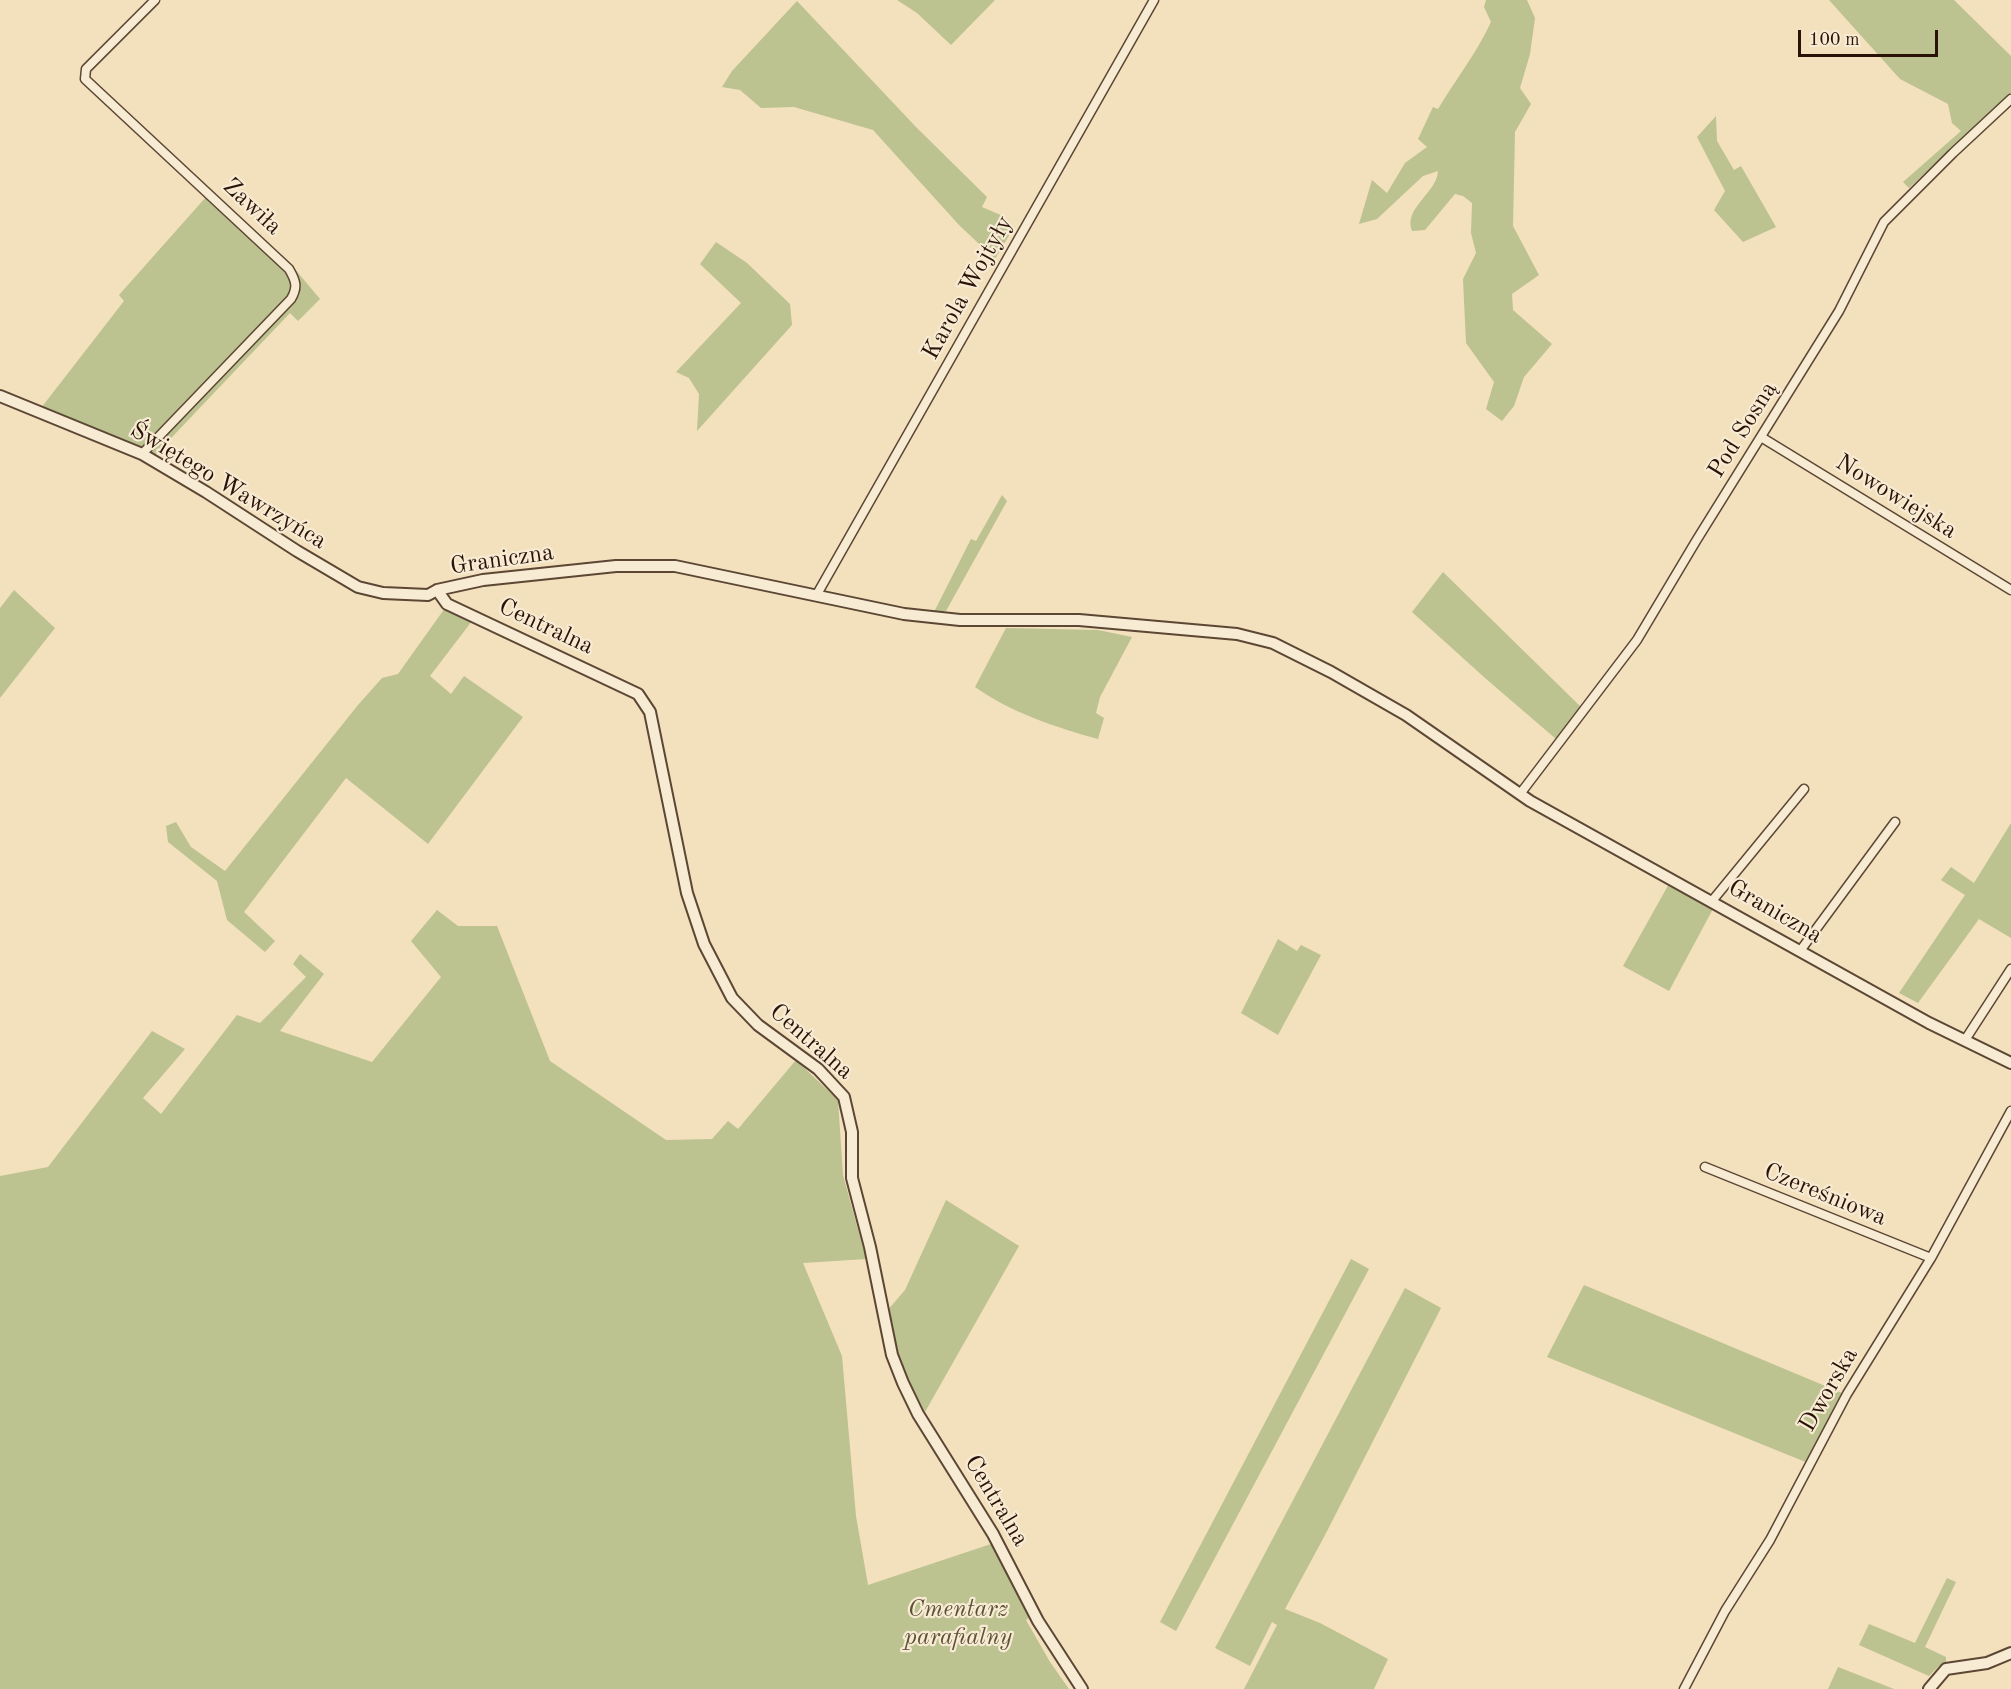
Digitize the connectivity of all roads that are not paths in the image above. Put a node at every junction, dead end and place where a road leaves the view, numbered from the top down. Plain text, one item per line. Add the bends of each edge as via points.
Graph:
1 (155, 0) edge
2 (1154, 0) edge
3 (2011, 99) edge
4 (0, 396) edge
5 (1761, 437) junction
6 (142, 454) junction
7 (437, 590) junction
8 (2011, 590) edge
9 (816, 596) junction
10 (1804, 789) dead end
11 (1520, 794) junction
12 (1895, 822) dead end
13 (1712, 901) junction
14 (1800, 951) junction
15 (2011, 969) edge
16 (1965, 1040) junction
17 (2011, 1063) edge
18 (2011, 1111) edge
19 (1705, 1167) dead end
20 (1931, 1258) junction
21 (2011, 1653) edge
22 (1082, 1689) edge
23 (1684, 1689) edge
24 (1929, 1689) edge

1 - 6 street, Zawiła via 86,69 85,79 288,269 296,282 296,291
2 - 9 street, Karola Wojtyły
3 - 5 street, Pod Sosną via 1884,222 1839,311
4 - 6 street, Świętego Wawrzyńca
5 - 8 street, Nowowiejska
5 - 11 street, Pod Sosną via 1637,640
6 - 7 street, Świętego Wawrzyńca via 358,587 383,593 428,595
7 - 9 street, Graniczna via 483,580 616,566 675,566
7 - 22 street, Centralna via 447,604 638,694 650,712 687,893 704,944 732,998 758,1025 818,1069 844,1097 852,1132 852,1178 892,1355 903,1383 993,1534 1038,1621
9 - 11 street, Graniczna via 904,614 960,620 1079,620 1237,634 1273,643 1406,715
10 - 13 street
11 - 13 street, Graniczna
12 - 14 street
13 - 14 street, Graniczna
14 - 16 street, Graniczna
15 - 16 street
16 - 17 street, Graniczna
18 - 20 street, Dworska
19 - 20 street, Czereśniowa
20 - 23 street, Dworska via 1847,1394 1770,1540 1725,1611
21 - 24 street via 1987,1663 1946,1669

